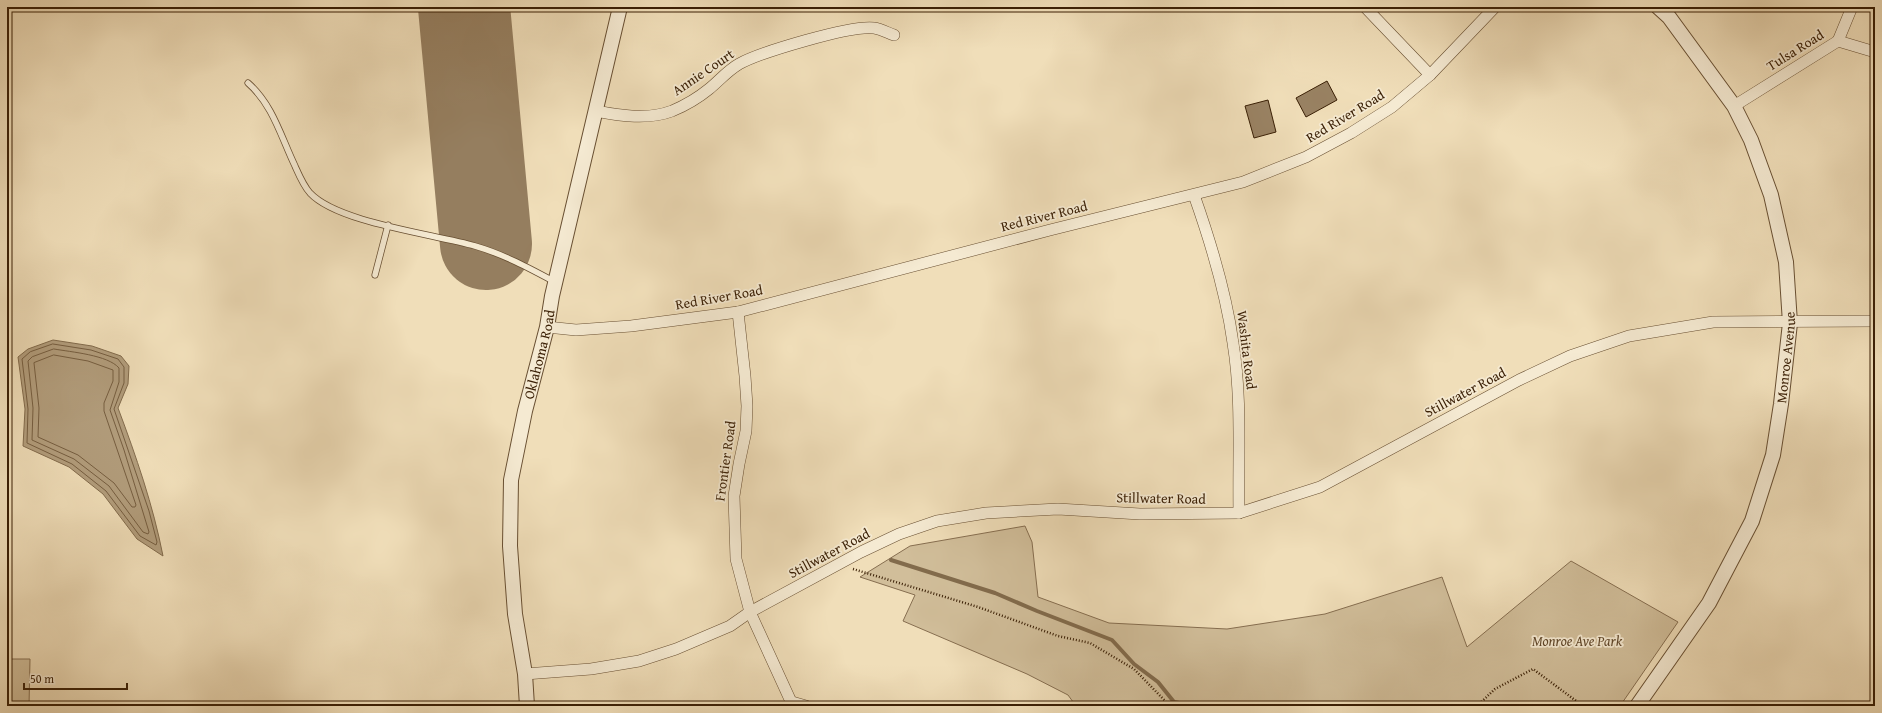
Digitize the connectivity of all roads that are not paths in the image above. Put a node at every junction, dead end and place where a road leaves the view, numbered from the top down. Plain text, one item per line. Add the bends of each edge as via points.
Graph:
1 (620, 7) edge
2 (1365, 7) edge
3 (1495, 7) edge
4 (1658, 7) edge
5 (1852, 7) edge
6 (894, 35) dead end
7 (1838, 40) junction
8 (1875, 52) edge
9 (1430, 75) junction
10 (248, 83) dead end
11 (1734, 106) junction
12 (596, 111) junction
13 (1194, 196) junction
14 (388, 225) junction
15 (375, 275) dead end
16 (556, 282) junction
17 (738, 312) junction
18 (1875, 321) edge
19 (1790, 322) junction
20 (547, 327) junction
21 (1239, 513) junction
22 (750, 612) junction
23 (525, 674) junction
24 (792, 704) edge
25 (526, 706) edge
26 (806, 706) edge
27 (1637, 706) edge

1 - 12 street, Oklahoma Road
2 - 9 street
3 - 9 street, Red River Road
4 - 11 street, Monroe Avenue
5 - 7 street
6 - 12 street, Annie Court via 874,28 839,32 761,54 739,64 687,104 670,111 645,116 626,116
7 - 8 street, Tulsa Road
7 - 11 street, Tulsa Road
9 - 13 street, Red River Road via 1392,107 1351,134 1306,157 1243,182
10 - 14 lane via 259,92 271,111 301,179 310,193 340,212
11 - 19 street, Monroe Avenue via 1751,140 1771,195 1786,262
12 - 16 street, Oklahoma Road
13 - 17 street, Red River Road via 1050,230
13 - 21 street, Washita Road via 1210,242 1233,343 1238,398
14 - 15 lane
14 - 16 lane via 476,246 506,257
16 - 20 street, Oklahoma Road
17 - 20 street, Red River Road via 631,326 576,330
17 - 22 street, Frontier Road via 745,376 746,431 734,496 734,524 736,559
18 - 19 street, Stillwater Road
19 - 21 street, Stillwater Road via 1713,322 1629,336 1570,356 1519,380 1320,487
19 - 27 street, Monroe Avenue via 1773,455 1752,521 1709,603
20 - 23 street, Oklahoma Road via 525,411 511,480 510,546 515,614
21 - 22 street, Stillwater Road via 1140,514 1058,509 986,513 937,521 861,552
22 - 23 street, Stillwater Road via 723,628 676,649 639,661 591,669
22 - 24 street, Frontier Road
23 - 25 street, Oklahoma Road
24 - 26 street

